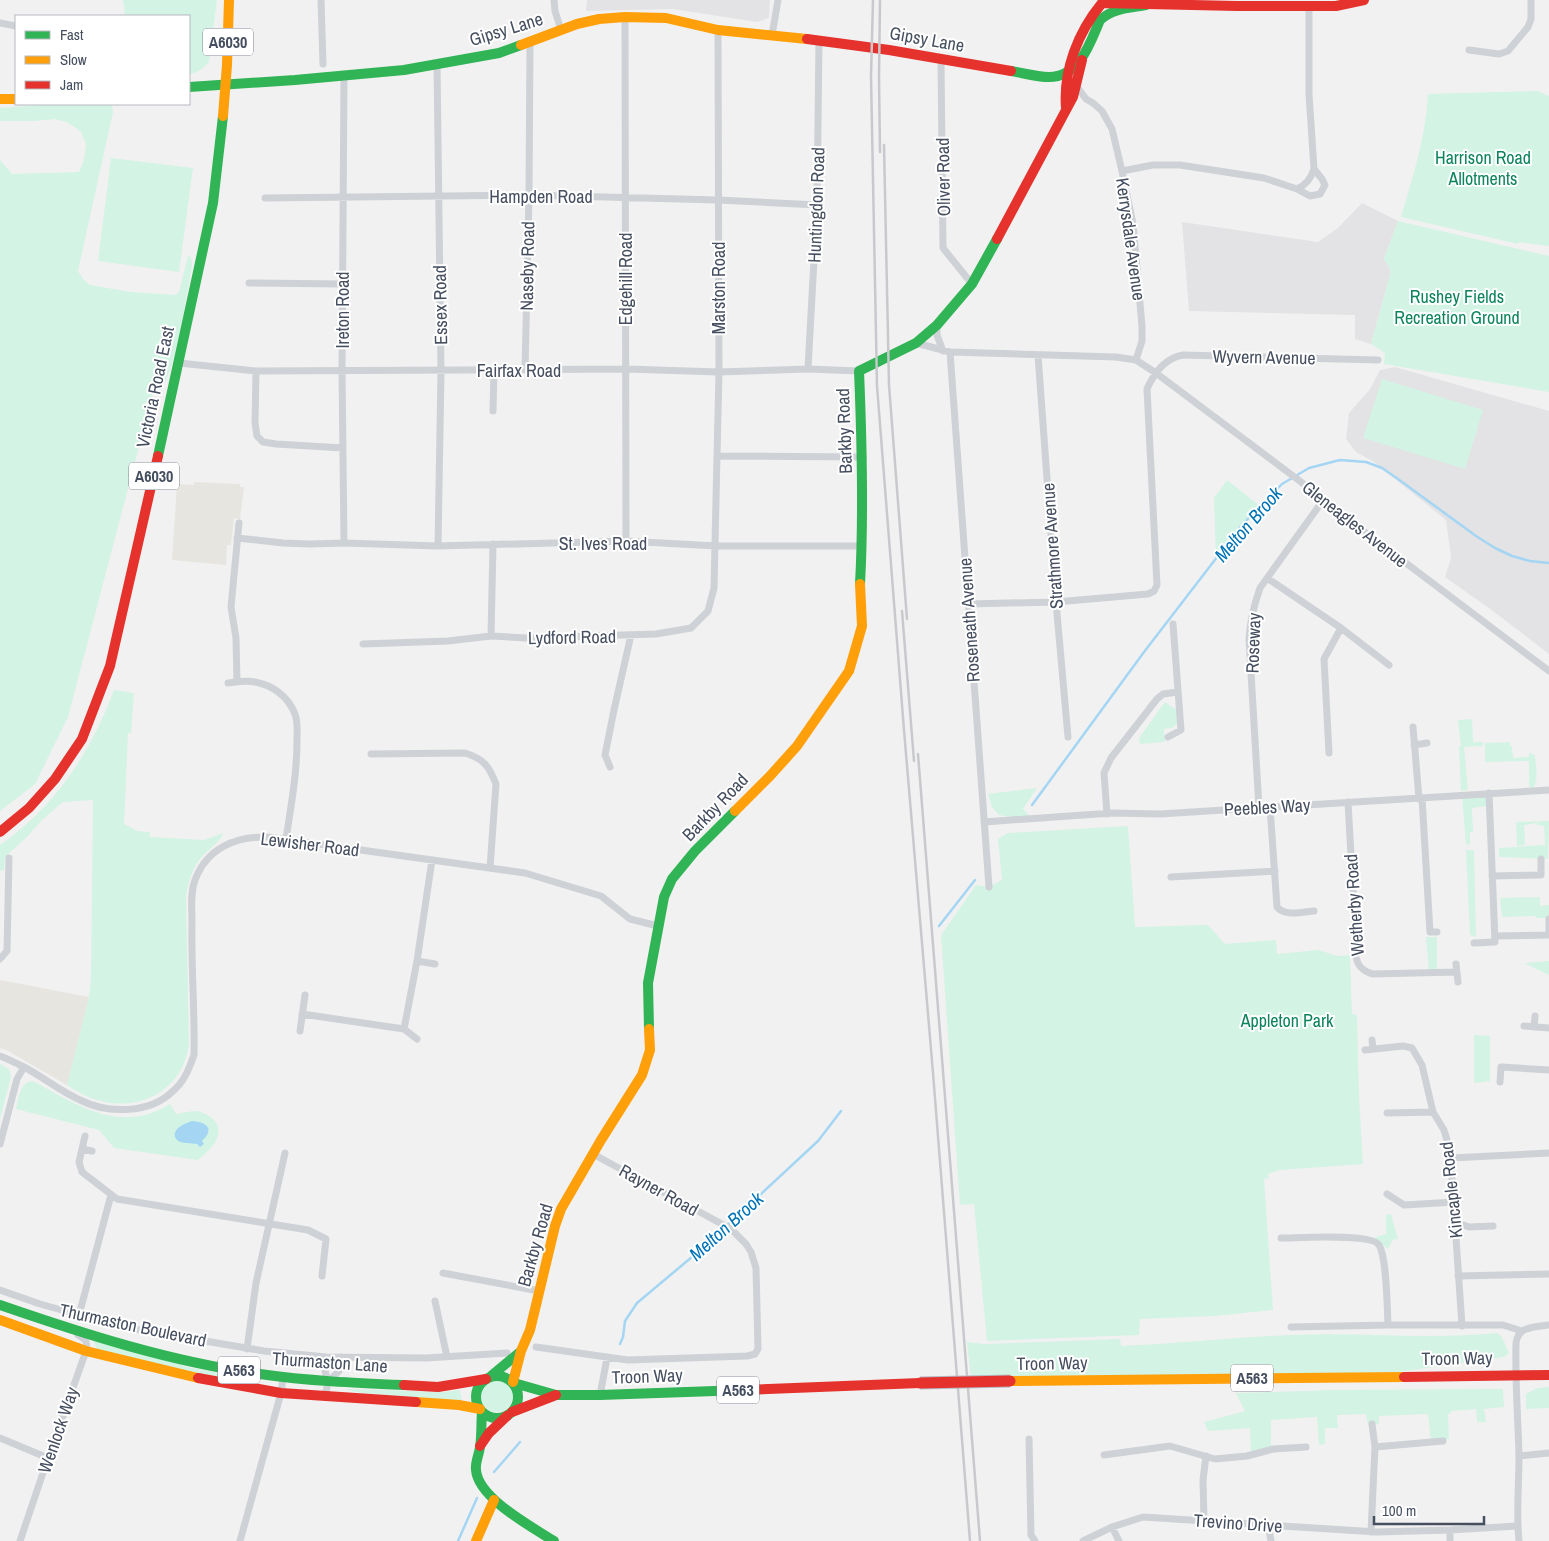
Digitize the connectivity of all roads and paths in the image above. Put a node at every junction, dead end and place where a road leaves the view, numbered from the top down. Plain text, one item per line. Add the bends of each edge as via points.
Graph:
1 (229, 0) edge
2 (321, 0) edge
3 (554, 0) edge
4 (778, 0) edge
5 (1364, 0) edge
6 (1531, 0) edge
7 (1103, 2) edge
8 (1125, 2) edge
9 (1237, 3) edge
10 (1146, 5) junction
11 (1309, 6) junction
12 (625, 17) junction
13 (1100, 20) junction
14 (0, 23) edge
15 (15, 26) edge
16 (561, 30) junction
17 (718, 30) junction
18 (772, 35) junction
19 (819, 40) junction
20 (530, 42) junction
21 (1469, 50) dead end
22 (941, 60) junction
23 (1082, 60) junction
24 (323, 64) dead end
25 (437, 64) junction
26 (1068, 72) junction
27 (344, 76) junction
28 (1050, 77) junction
29 (226, 85) junction
30 (1076, 86) junction
31 (190, 87) edge
32 (1065, 94) junction
33 (0, 99) edge
34 (15, 99) edge
35 (1086, 99) junction
36 (1066, 108) junction
37 (1314, 169) junction
38 (1122, 171) junction
39 (1297, 189) junction
40 (529, 195) junction
41 (438, 196) junction
42 (625, 197) junction
43 (265, 198) dead end
44 (343, 198) junction
45 (718, 200) junction
46 (817, 205) junction
47 (249, 283) dead end
48 (342, 284) junction
49 (972, 284) junction
50 (938, 324) junction
51 (916, 343) junction
52 (946, 352) junction
53 (1038, 355) junction
54 (1136, 360) junction
55 (1378, 360) dead end
56 (179, 363) junction
57 (626, 369) junction
58 (808, 369) junction
59 (441, 370) junction
60 (494, 370) junction
61 (525, 370) junction
62 (256, 371) junction
63 (859, 371) junction
64 (342, 372) junction
65 (719, 372) junction
66 (1156, 373) junction
67 (493, 411) dead end
68 (343, 448) junction
69 (717, 456) junction
70 (863, 457) junction
71 (1324, 499) junction
72 (239, 523) dead end
73 (237, 538) junction
74 (626, 541) junction
75 (344, 543) junction
76 (493, 544) junction
77 (438, 546) junction
78 (716, 546) junction
79 (862, 546) junction
80 (1267, 578) junction
81 (1056, 602) junction
82 (968, 604) junction
83 (1173, 624) dead end
84 (1341, 628) junction
85 (631, 635) junction
86 (491, 636) junction
87 (364, 644) dead end
88 (1389, 664) dead end
89 (1549, 671) edge
90 (228, 682) dead end
91 (237, 682) junction
92 (1178, 692) junction
93 (1413, 727) dead end
94 (1068, 737) dead end
95 (1168, 737) dead end
96 (1427, 743) dead end
97 (1414, 745) junction
98 (1328, 753) dead end
99 (370, 754) dead end
100 (610, 767) dead end
101 (1549, 790) edge
102 (1489, 793) junction
103 (1420, 798) junction
104 (1348, 802) junction
105 (1270, 807) junction
106 (1259, 808) junction
107 (1107, 814) junction
108 (984, 822) junction
109 (0, 832) edge
110 (286, 839) junction
111 (9, 858) dead end
112 (1541, 859) dead end
113 (432, 860) junction
114 (490, 868) junction
115 (1275, 871) junction
116 (1492, 876) junction
117 (1171, 878) dead end
118 (989, 887) dead end
119 (1314, 911) dead end
120 (1548, 919) edge
121 (658, 926) junction
122 (1430, 932) dead end
123 (1549, 935) edge
124 (1495, 936) junction
125 (1474, 943) dead end
126 (0, 959) edge
127 (416, 961) junction
128 (435, 964) dead end
129 (1456, 964) dead end
130 (1457, 972) junction
131 (1458, 982) dead end
132 (305, 995) dead end
133 (302, 1014) junction
134 (1534, 1016) dead end
135 (1524, 1026) dead end
136 (1534, 1027) junction
137 (1549, 1028) edge
138 (404, 1029) junction
139 (300, 1031) dead end
140 (417, 1039) dead end
141 (1372, 1040) dead end
142 (0, 1056) edge
143 (24, 1067) junction
144 (1549, 1070) edge
145 (1500, 1082) dead end
146 (1433, 1112) junction
147 (1386, 1113) dead end
148 (85, 1136) dead end
149 (0, 1144) edge
150 (82, 1149) junction
151 (92, 1151) dead end
152 (285, 1153) dead end
153 (1549, 1153) edge
154 (593, 1154) junction
155 (1451, 1158) junction
156 (1386, 1194) dead end
157 (111, 1196) junction
158 (1455, 1202) junction
159 (1456, 1222) junction
160 (270, 1224) junction
161 (1493, 1226) dead end
162 (1281, 1238) dead end
163 (443, 1272) dead end
164 (1549, 1274) edge
165 (322, 1276) dead end
166 (1458, 1276) junction
167 (0, 1290) edge
168 (540, 1291) junction
169 (435, 1302) dead end
170 (0, 1305) edge
171 (79, 1315) junction
172 (0, 1320) edge
173 (1388, 1325) junction
174 (1549, 1325) edge
175 (1462, 1326) junction
176 (1291, 1327) dead end
177 (66, 1328) junction
178 (1522, 1331) junction
179 (536, 1347) dead end
180 (247, 1348) junction
181 (86, 1351) junction
182 (521, 1351) junction
183 (507, 1353) dead end
184 (326, 1357) junction
185 (340, 1357) junction
186 (447, 1357) junction
187 (607, 1358) junction
188 (1516, 1375) junction
189 (1549, 1375) edge
190 (284, 1377) junction
191 (489, 1378) junction
192 (328, 1382) junction
193 (514, 1383) junction
194 (281, 1393) junction
195 (556, 1394) junction
196 (600, 1396) junction
197 (326, 1397) junction
198 (481, 1410) junction
199 (509, 1414) junction
200 (1372, 1424) dead end
201 (0, 1438) edge
202 (1029, 1439) dead end
203 (1443, 1441) dead end
204 (480, 1446) junction
205 (1306, 1447) dead end
206 (1375, 1447) junction
207 (1549, 1453) edge
208 (1104, 1455) dead end
209 (1206, 1456) junction
210 (1519, 1456) junction
211 (48, 1458) junction
212 (494, 1500) junction
213 (1204, 1521) junction
214 (1268, 1524) junction
215 (1518, 1526) junction
216 (1112, 1527) junction
217 (1450, 1530) junction
218 (1371, 1532) junction
219 (20, 1541) edge
220 (240, 1541) edge
221 (476, 1541) edge
222 (554, 1541) edge
223 (1035, 1541) edge
224 (1083, 1541) edge
225 (1119, 1541) edge
226 (1271, 1541) edge
227 (1450, 1541) edge
228 (1519, 1541) edge

1 - 29 main road, Victoria Road East / A6030
2 - 24 street
3 - 16 street
4 - 18 street
5 - 11 main road via 1346,5
6 - 21 street via 1528,27 1508,52
7 - 8 main road
7 - 13 main road, Gipsy Lane
7 - 26 main road via 1089,18
8 - 10 main road
9 - 10 main road
9 - 11 main road
10 - 13 main road via 1109,12
11 - 37 street via 1309,94
12 - 16 main road, Gipsy Lane via 599,19
12 - 17 main road, Gipsy Lane via 666,18
12 - 42 street, Edgehill Road
13 - 23 main road, Gipsy Lane
14 - 15 street
16 - 20 main road, Gipsy Lane
17 - 18 main road, Gipsy Lane
17 - 45 street, Marston Road
18 - 19 main road, Gipsy Lane
19 - 22 main road, Gipsy Lane
19 - 46 street, Huntingdon Road
20 - 25 main road, Gipsy Lane via 500,53
20 - 40 street, Naseby Road
22 - 28 main road, Gipsy Lane
22 - 49 street, Oliver Road via 943,248
23 - 26 main road, Gipsy Lane
23 - 30 main road
25 - 27 main road, Gipsy Lane
25 - 41 street, Essex Road
26 - 28 main road, Gipsy Lane
26 - 30 street, Kerrysdale Avenue
26 - 32 main road, Barkby Road
27 - 29 main road, Gipsy Lane
27 - 44 street, Ireton Road
28 - 32 main road
29 - 31 main road, Gipsy Lane
29 - 56 main road, Victoria Road East / A6030 via 213,202
30 - 35 street, Kerrysdale Avenue
30 - 36 main road
32 - 36 main road, Barkby Road
33 - 34 main road
35 - 36 street
35 - 38 street, Kerrysdale Avenue via 1109,121
36 - 49 main road, Barkby Road
37 - 39 street via 1306,185
37 - 39 street via 1325,185 1320,194 1310,196
38 - 39 street via 1153,165 1180,165 1264,178
38 - 54 street, Kerrysdale Avenue via 1133,224 1141,310 1142,341
40 - 41 street, Hampden Road
40 - 42 street, Hampden Road
40 - 61 street, Naseby Road
41 - 44 street, Hampden Road
41 - 59 street, Essex Road
42 - 45 street, Hampden Road
42 - 57 street, Edgehill Road
43 - 44 street, Hampden Road
44 - 48 street, Ireton Road
45 - 46 street, Hampden Road
45 - 65 street, Marston Road
46 - 58 street, Huntingdon Road
47 - 48 street
48 - 64 street, Ireton Road
49 - 50 main road, Barkby Road
50 - 51 main road, Barkby Road
50 - 52 street via 937,335
51 - 52 street
51 - 63 main road, Barkby Road
52 - 53 street
52 - 82 street, Roseneath Avenue
53 - 54 street
53 - 81 street, Strathmore Avenue
54 - 66 street, Gleneagles Avenue
55 - 66 street, Wyvern Avenue via 1183,355 1174,357
56 - 62 street, Fairfax Road
56 - 109 main road, Victoria Road East / A6030 via 110,666 82,739 55,779 29,808
57 - 61 street, Fairfax Road
57 - 65 street, Fairfax Road
57 - 74 street, Edgehill Road
58 - 63 street, Fairfax Road
58 - 65 street, Fairfax Road
59 - 60 street, Fairfax Road
59 - 64 street, Fairfax Road
59 - 77 street, Essex Road
60 - 61 street, Fairfax Road
60 - 67 street
62 - 64 street, Fairfax Road
62 - 68 street via 255,422 257,436 263,442
63 - 70 main road, Barkby Road
64 - 68 street, Ireton Road
65 - 69 street, Marston Road
66 - 71 street, Gleneagles Avenue
66 - 81 street via 1146,389 1154,591
68 - 75 street, Ireton Road
69 - 70 street
69 - 78 street, Marston Road
70 - 79 main road, Barkby Road
71 - 80 street, Roseway
71 - 89 street, Gleneagles Avenue
72 - 73 street
73 - 75 street, St. Ives Road via 283,543
73 - 91 street via 231,607 236,638
74 - 76 street, St. Ives Road
74 - 78 street, St. Ives Road
75 - 77 street, St. Ives Road
76 - 77 street, St. Ives Road
76 - 86 street
78 - 79 street, St. Ives Road
78 - 85 street, Lydford Road via 714,588 708,611 691,628
79 - 121 main road, Barkby Road via 862,626 849,671 797,746 672,879 664,897
80 - 84 street
80 - 106 street, Roseway via 1254,603 1249,639
81 - 82 street
81 - 94 street, Strathmore Avenue
82 - 108 street, Roseneath Avenue
83 - 92 street
84 - 88 street
84 - 98 street via 1324,659
85 - 86 street, Lydford Road
85 - 100 street via 605,755
86 - 87 street, Lydford Road
90 - 91 street
91 - 110 street via 252,681 266,685 280,693 294,714 297,763
92 - 95 street via 1181,730
92 - 107 street via 1163,694 1157,699 1111,758 1104,773
93 - 97 street
96 - 97 street
97 - 103 street
99 - 114 street via 465,753 478,757 492,773 496,784
101 - 102 street, Peebles Way
102 - 103 street, Peebles Way
102 - 116 street
103 - 104 street, Peebles Way
103 - 122 street
104 - 105 street, Peebles Way
104 - 130 street, Wetherby Road via 1354,956 1359,965 1365,972 1373,974
105 - 106 street, Peebles Way
105 - 115 street
106 - 107 street, Peebles Way
107 - 108 street, Peebles Way
108 - 118 street, Roseneath Avenue
110 - 113 street, Lewisher Road
110 - 143 street, Lewisher Road via 256,836 234,841 211,856 194,881 194,1056 189,1070 173,1092 151,1105 123,1110 107,1108 81,1101
111 - 126 street via 7,951
112 - 116 street via 1541,875
113 - 114 street, Lewisher Road
113 - 127 street
114 - 121 street, Lewisher Road via 525,873 590,892 601,896 630,919
115 - 117 street
115 - 119 street via 1279,910 1285,913
116 - 124 street
120 - 123 street
121 - 154 main road, Barkby Road via 648,983 650,1050 642,1075
123 - 124 street
124 - 125 street via 1495,942
127 - 128 street
127 - 138 street
129 - 130 street
130 - 131 street
132 - 133 street
133 - 138 street
133 - 139 street
134 - 136 street
135 - 136 street
136 - 137 street
138 - 140 street
141 - 146 street, Kincaple Road via 1369,1050 1412,1048 1422,1065
142 - 143 street, Lewisher Road
143 - 149 street via 17,1079
144 - 145 street via 1501,1067
146 - 147 street
146 - 155 street, Kincaple Road via 1444,1130
148 - 150 street
150 - 151 street
150 - 157 street via 79,1162 82,1172
152 - 160 street
153 - 155 street
154 - 168 main road, Barkby Road via 561,1209
154 - 187 street, Rayner Road via 731,1229 746,1244 756,1268 759,1342 755,1354 647,1360
155 - 158 street, Kincaple Road
156 - 158 street via 1404,1204
157 - 160 street via 124,1201
157 - 171 street
158 - 159 street, Kincaple Road
159 - 161 street via 1469,1227
159 - 166 street, Kincaple Road
160 - 165 street via 308,1230 326,1239
160 - 180 street via 256,1283
162 - 173 street via 1359,1237 1378,1244 1384,1257
163 - 168 street
164 - 166 street
166 - 175 street, Kincaple Road
167 - 171 street, Thurmaston Boulevard
168 - 182 main road, Barkby Road
169 - 186 street
170 - 177 main road, Thurmaston Lane / A563
171 - 180 street, Thurmaston Boulevard via 122,1327
172 - 181 main road, Thurmaston Lane / A563
173 - 175 street
173 - 176 street
174 - 178 street
175 - 178 street via 1503,1325
177 - 181 street via 85,1339
177 - 190 main road, Thurmaston Lane / A563 via 184,1360
178 - 188 street via 1516,1338
179 - 187 street
180 - 184 street, Thurmaston Boulevard
181 - 194 main road, Thurmaston Lane / A563 via 184,1376
181 - 211 street, Wenlock Way
182 - 191 main road, Barkby Road
182 - 193 main road, Barkby Road
183 - 186 street, Thurmaston Boulevard
184 - 185 street, Thurmaston Boulevard
184 - 192 street
185 - 186 street, Thurmaston Boulevard
185 - 192 street via 339,1371
187 - 196 street
188 - 189 main road, Troon Way / A563
188 - 196 main road, Troon Way / A563, bridge via 920,1383
188 - 210 street
190 - 192 main road, Thurmaston Lane / A563
190 - 194 street
191 - 192 main road, Thurmaston Lane / A563 via 438,1387
191 - 193 main road via 501,1376
191 - 198 main road via 481,1383 476,1396
192 - 197 street
193 - 195 main road, Troon Way / A563
193 - 199 main road via 518,1401
194 - 197 main road, Thurmaston Lane / A563
194 - 220 street
195 - 196 main road, Troon Way / A563
195 - 199 main road, Troon Way / A563
197 - 198 main road, Thurmaston Lane / A563 via 459,1405
198 - 199 main road via 494,1418
198 - 204 main road
199 - 204 main road
200 - 206 street
201 - 211 street
202 - 223 street via 1031,1535
203 - 206 street
204 - 212 main road via 476,1473
205 - 209 street via 1215,1459
206 - 218 street
207 - 210 street
208 - 209 street via 1170,1446
209 - 213 street
210 - 215 street
211 - 219 street, Wenlock Way
212 - 221 main road
212 - 222 main road
213 - 214 street, Trevino Drive
213 - 216 street, Trevino Drive via 1143,1517
214 - 218 street, Trevino Drive
214 - 226 street
215 - 217 street, Trevino Drive
215 - 228 street
216 - 224 street, Trevino Drive
216 - 225 street
217 - 218 street, Trevino Drive
217 - 227 street

